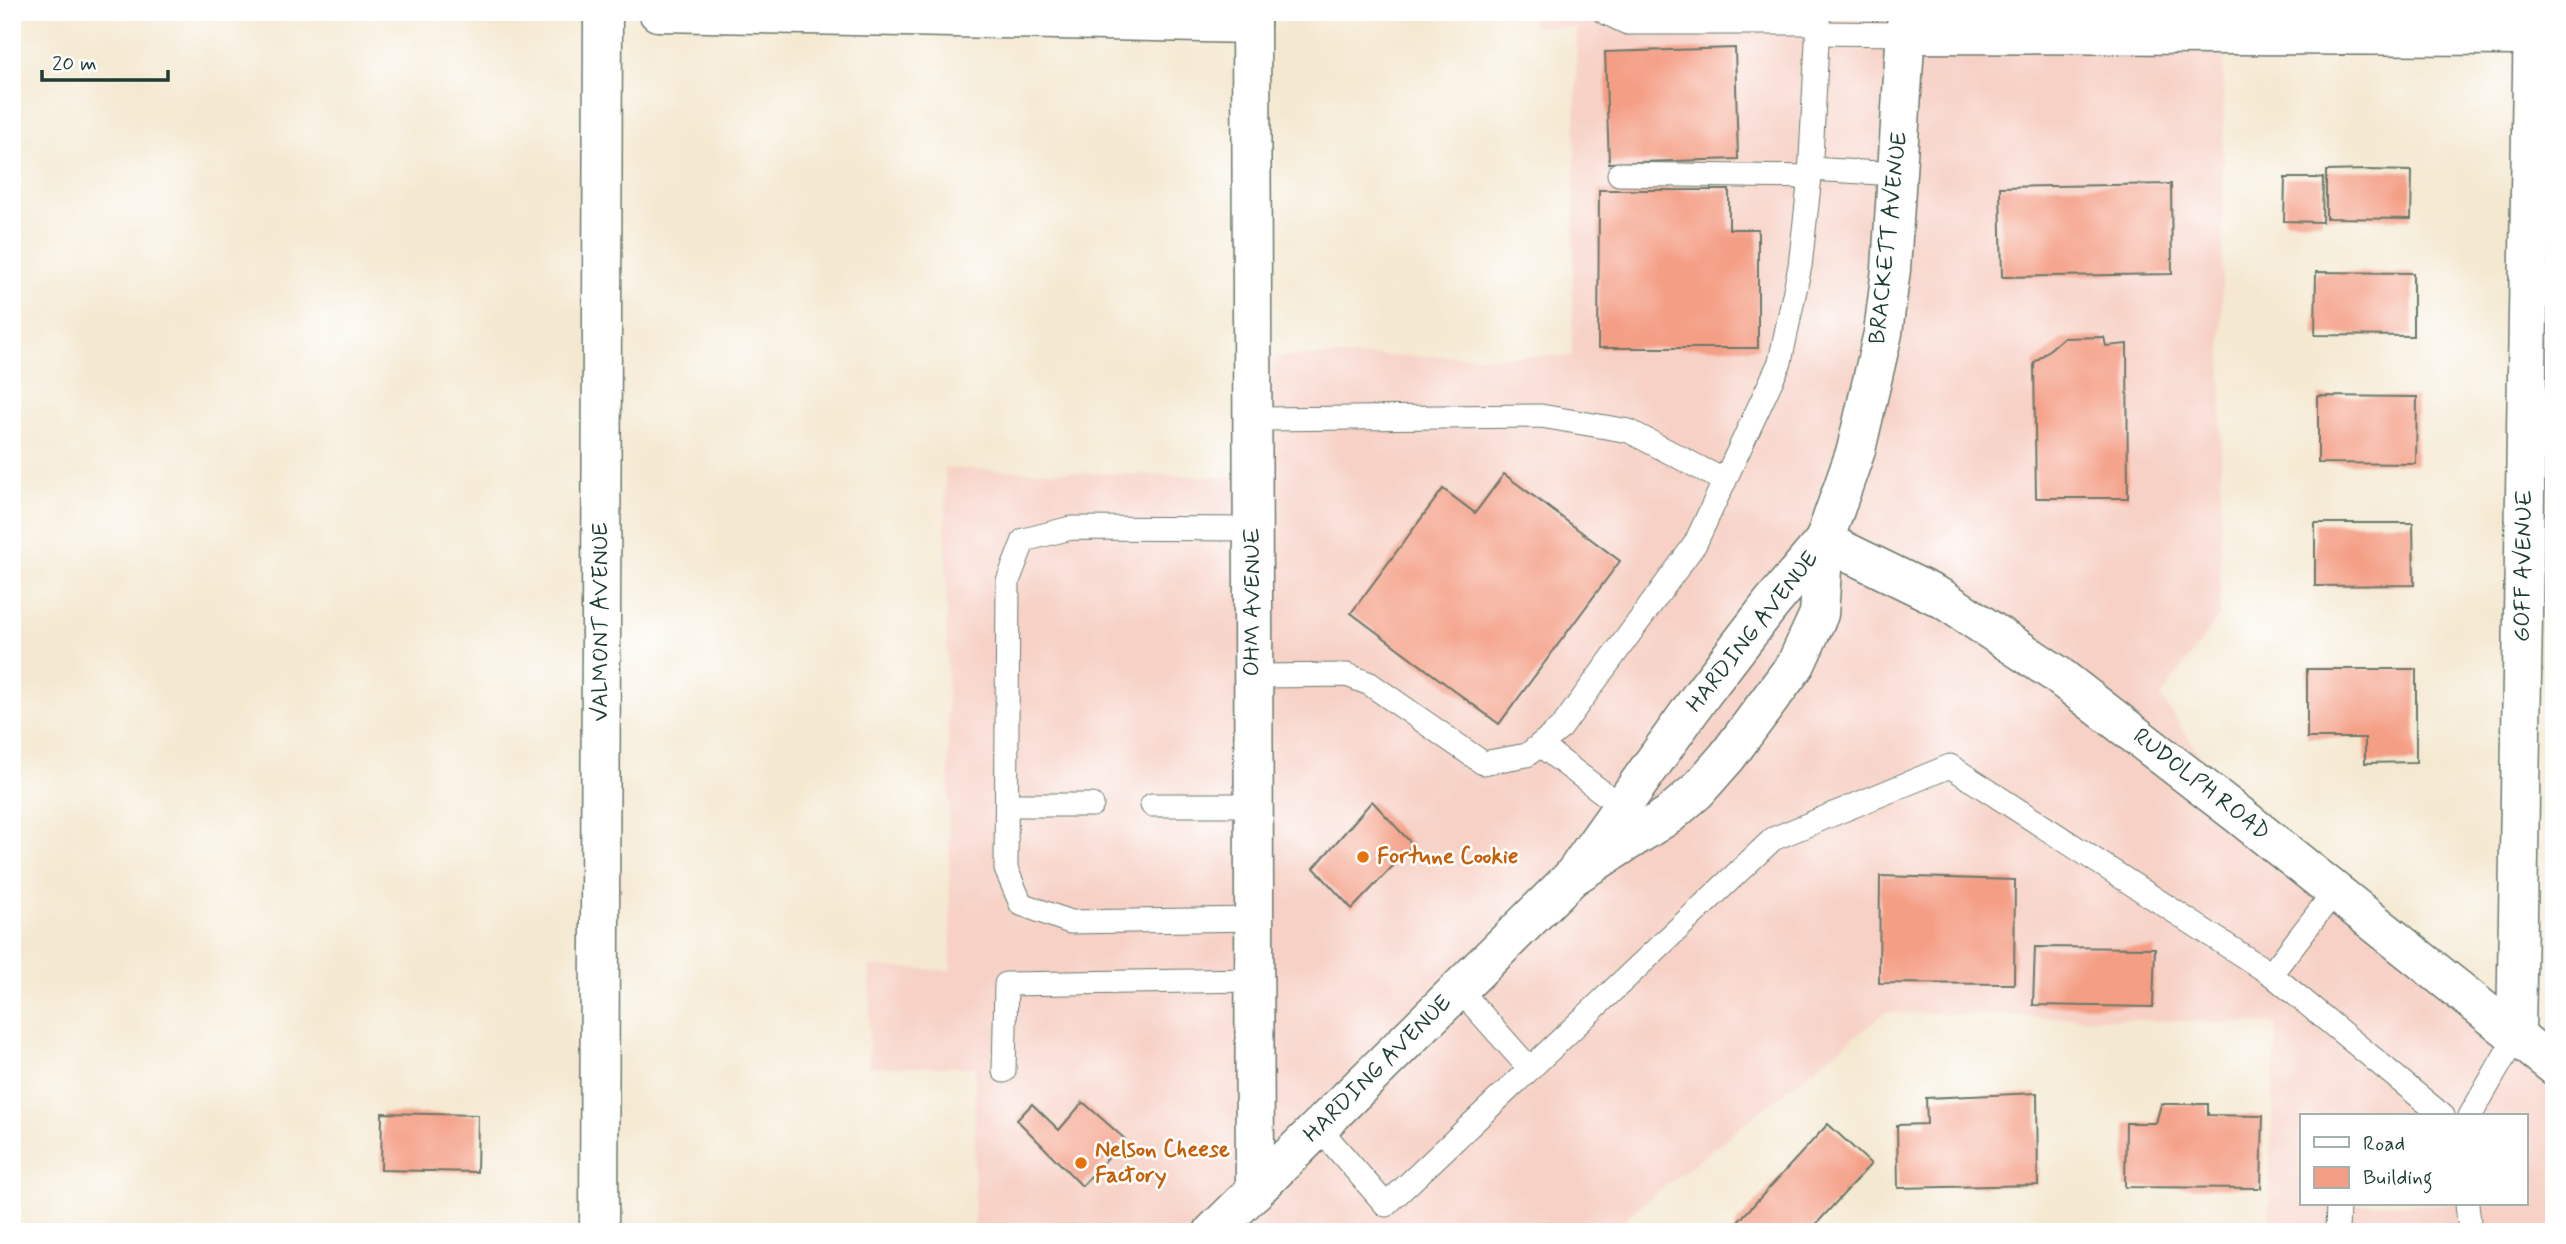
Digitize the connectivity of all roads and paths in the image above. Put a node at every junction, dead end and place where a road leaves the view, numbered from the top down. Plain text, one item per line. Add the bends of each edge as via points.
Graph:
1 (603, 12) edge
2 (658, 12) edge
3 (1604, 12) edge
4 (1251, 18) edge
5 (1818, 23) edge
6 (1907, 23) edge
7 (2008, 23) edge
8 (2208, 23) edge
9 (2540, 28) edge
10 (1810, 173) junction
11 (1619, 174) dead end
12 (1897, 174) junction
13 (1252, 419) junction
14 (1725, 481) junction
15 (1252, 529) junction
16 (1825, 541) junction
17 (1253, 676) junction
18 (1540, 745) junction
19 (1152, 805) dead end
20 (1253, 805) junction
21 (1007, 806) junction
22 (1093, 806) dead end
23 (1622, 807) junction
24 (1572, 877) junction
25 (2335, 891) junction
26 (1254, 919) junction
27 (2271, 974) junction
28 (1254, 980) junction
29 (1459, 989) junction
30 (2516, 1036) junction
31 (2554, 1066) edge
32 (1530, 1069) junction
33 (1004, 1071) dead end
34 (2441, 1114) edge
35 (2471, 1114) edge
36 (1319, 1128) junction
37 (1255, 1191) junction
38 (2337, 1206) edge
39 (2467, 1206) edge
40 (599, 1232) edge
41 (1213, 1232) edge
42 (2337, 1232) edge
43 (2470, 1232) edge

1 - 40 street, VALMONT AVENUE
2 - 4 street
3 - 5 lane via 1627,23
4 - 13 street, OHM AVENUE
5 - 6 lane
5 - 10 lane
6 - 7 street
6 - 12 street, BRACKETT AVENUE
7 - 8 street
8 - 9 street
9 - 30 street, GOFF AVENUE
10 - 11 lane
10 - 12 lane
10 - 14 lane via 1800,266 1780,362
12 - 16 street, BRACKETT AVENUE via 1883,333 1856,450
13 - 14 lane via 1541,416 1581,420 1629,431
13 - 15 street, OHM AVENUE
14 - 18 lane via 1695,544 1561,728
15 - 17 street, OHM AVENUE
15 - 21 lane via 1072,528 1024,540 1008,581
16 - 23 street, HARDING AVENUE via 1771,604
16 - 24 street, HARDING AVENUE via 1819,614 1796,664 1727,757 1669,815
16 - 25 street, RUDOLPH ROAD via 1892,571 2006,639
17 - 18 lane via 1347,675 1370,684 1483,763 1527,755
17 - 20 street, OHM AVENUE
18 - 23 lane
19 - 20 lane
20 - 26 street, OHM AVENUE
21 - 22 lane
21 - 26 lane via 1006,869 1021,904 1070,922
23 - 24 street, HARDING AVENUE
24 - 29 street, HARDING AVENUE
25 - 27 lane
25 - 30 street, RUDOLPH ROAD
26 - 28 street, OHM AVENUE
27 - 32 lane via 1950,766 1773,839
27 - 34 lane
28 - 33 lane via 1006,984
28 - 37 street, OHM AVENUE
29 - 32 lane
29 - 36 street, HARDING AVENUE
30 - 31 street, RUDOLPH ROAD
30 - 35 lane
32 - 36 lane via 1386,1205
36 - 37 street, HARDING AVENUE
37 - 41 street, HARDING AVENUE
38 - 42 lane
39 - 43 lane

